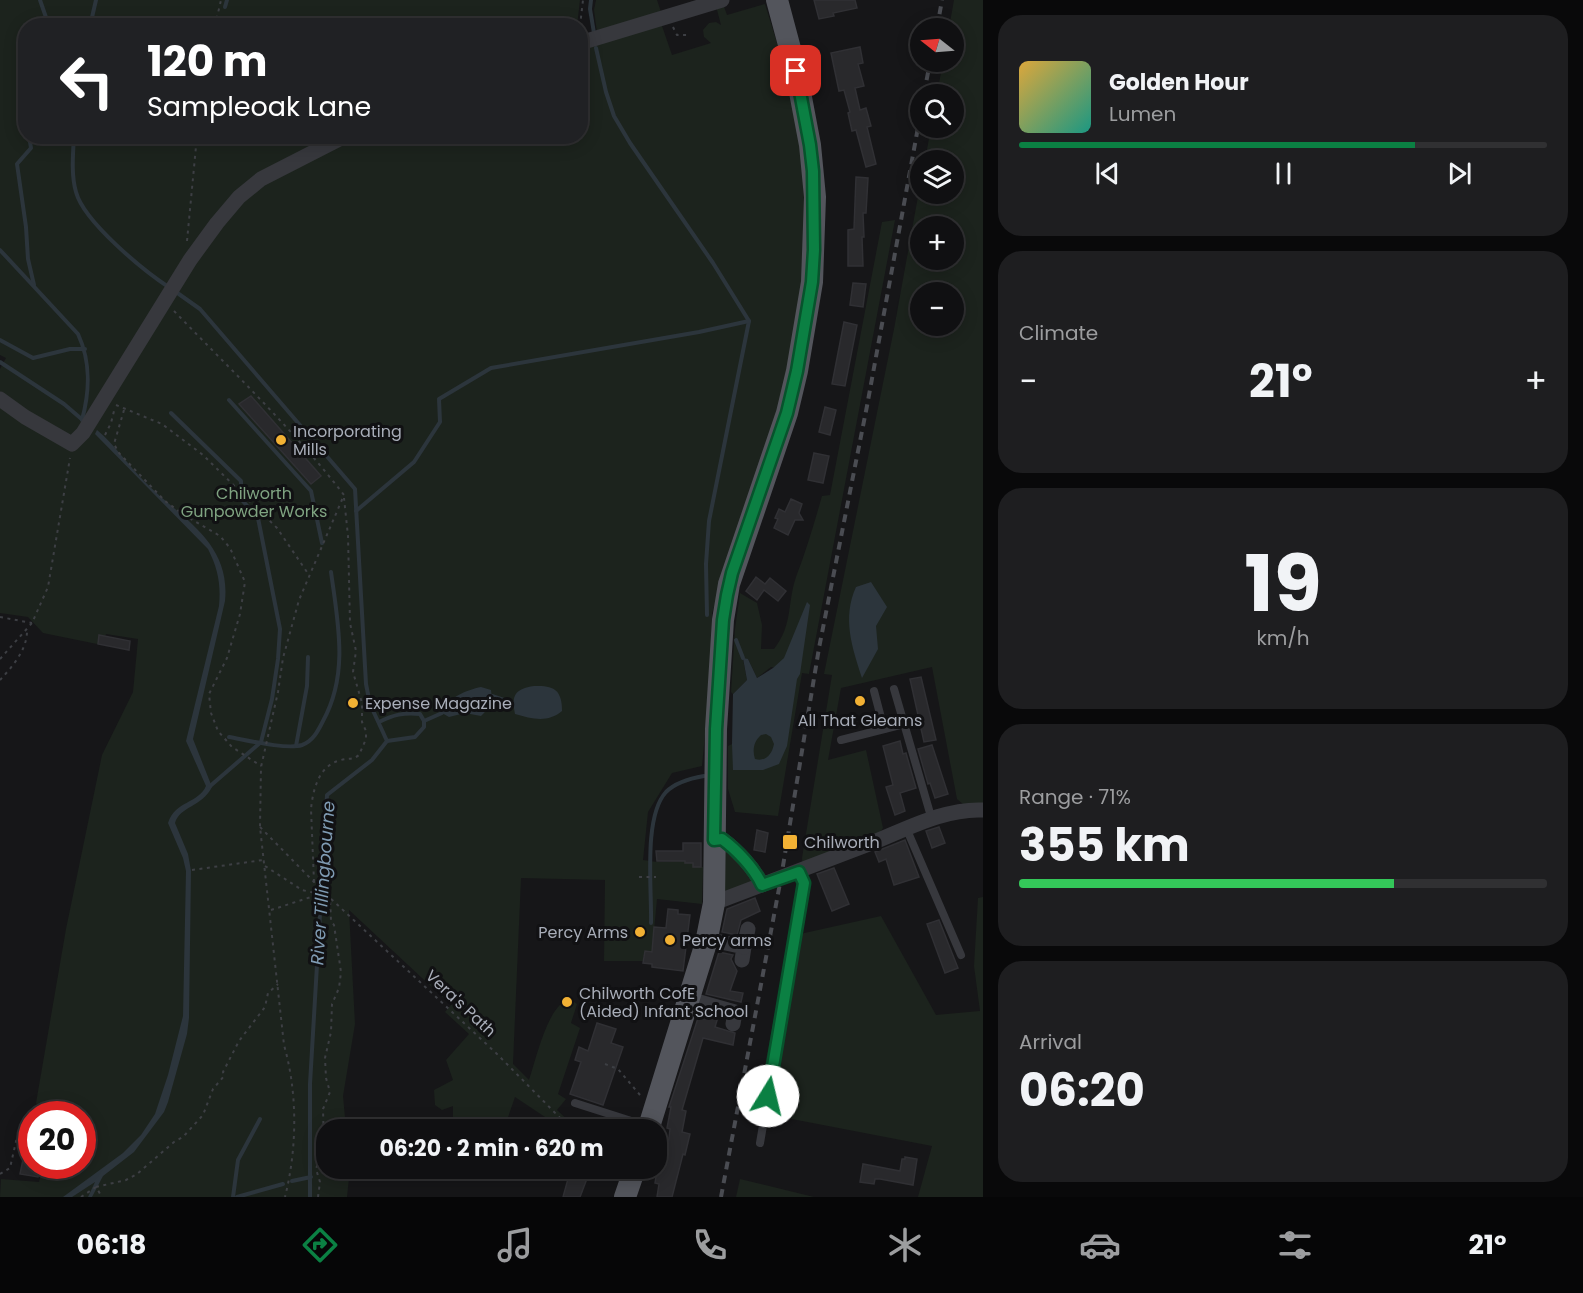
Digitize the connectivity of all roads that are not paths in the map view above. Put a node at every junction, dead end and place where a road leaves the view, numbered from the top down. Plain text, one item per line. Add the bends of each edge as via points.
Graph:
1 (722, 0) edge
2 (777, 0) edge
3 (588, 41) edge
4 (329, 144) edge
5 (0, 399) edge
6 (894, 689) dead end
7 (874, 691) dead end
8 (904, 724) junction
9 (884, 729) junction
10 (841, 740) dead end
11 (983, 810) edge
12 (932, 820) junction
13 (907, 830) junction
14 (714, 840) junction
15 (799, 872) junction
16 (762, 885) junction
17 (714, 903) junction
18 (748, 929) dead end
19 (707, 939) junction
20 (961, 955) dead end
21 (689, 999) junction
22 (735, 1014) dead end
23 (575, 1103) dead end
24 (622, 1119) edge
25 (655, 1119) edge
26 (760, 1143) dead end
27 (631, 1179) edge
28 (642, 1179) edge
29 (625, 1197) edge
30 (636, 1197) edge

1 - 3 street
2 - 14 main road via 810,145 815,197 812,282 792,393 727,595 716,729
4 - 5 street via 261,179 239,197 190,260 111,399 78,439 25,417
6 - 8 lane
7 - 9 lane
8 - 9 lane
8 - 12 lane
9 - 10 lane
11 - 12 street via 969,809
12 - 13 street
13 - 15 street
13 - 20 lane
14 - 16 street via 728,843
14 - 17 main road
15 - 16 street
15 - 26 lane via 804,883
16 - 17 street
17 - 19 main road
18 - 19 street via 743,954
19 - 21 main road
21 - 22 street
21 - 25 main road
23 - 24 lane
27 - 29 main road
28 - 30 street

